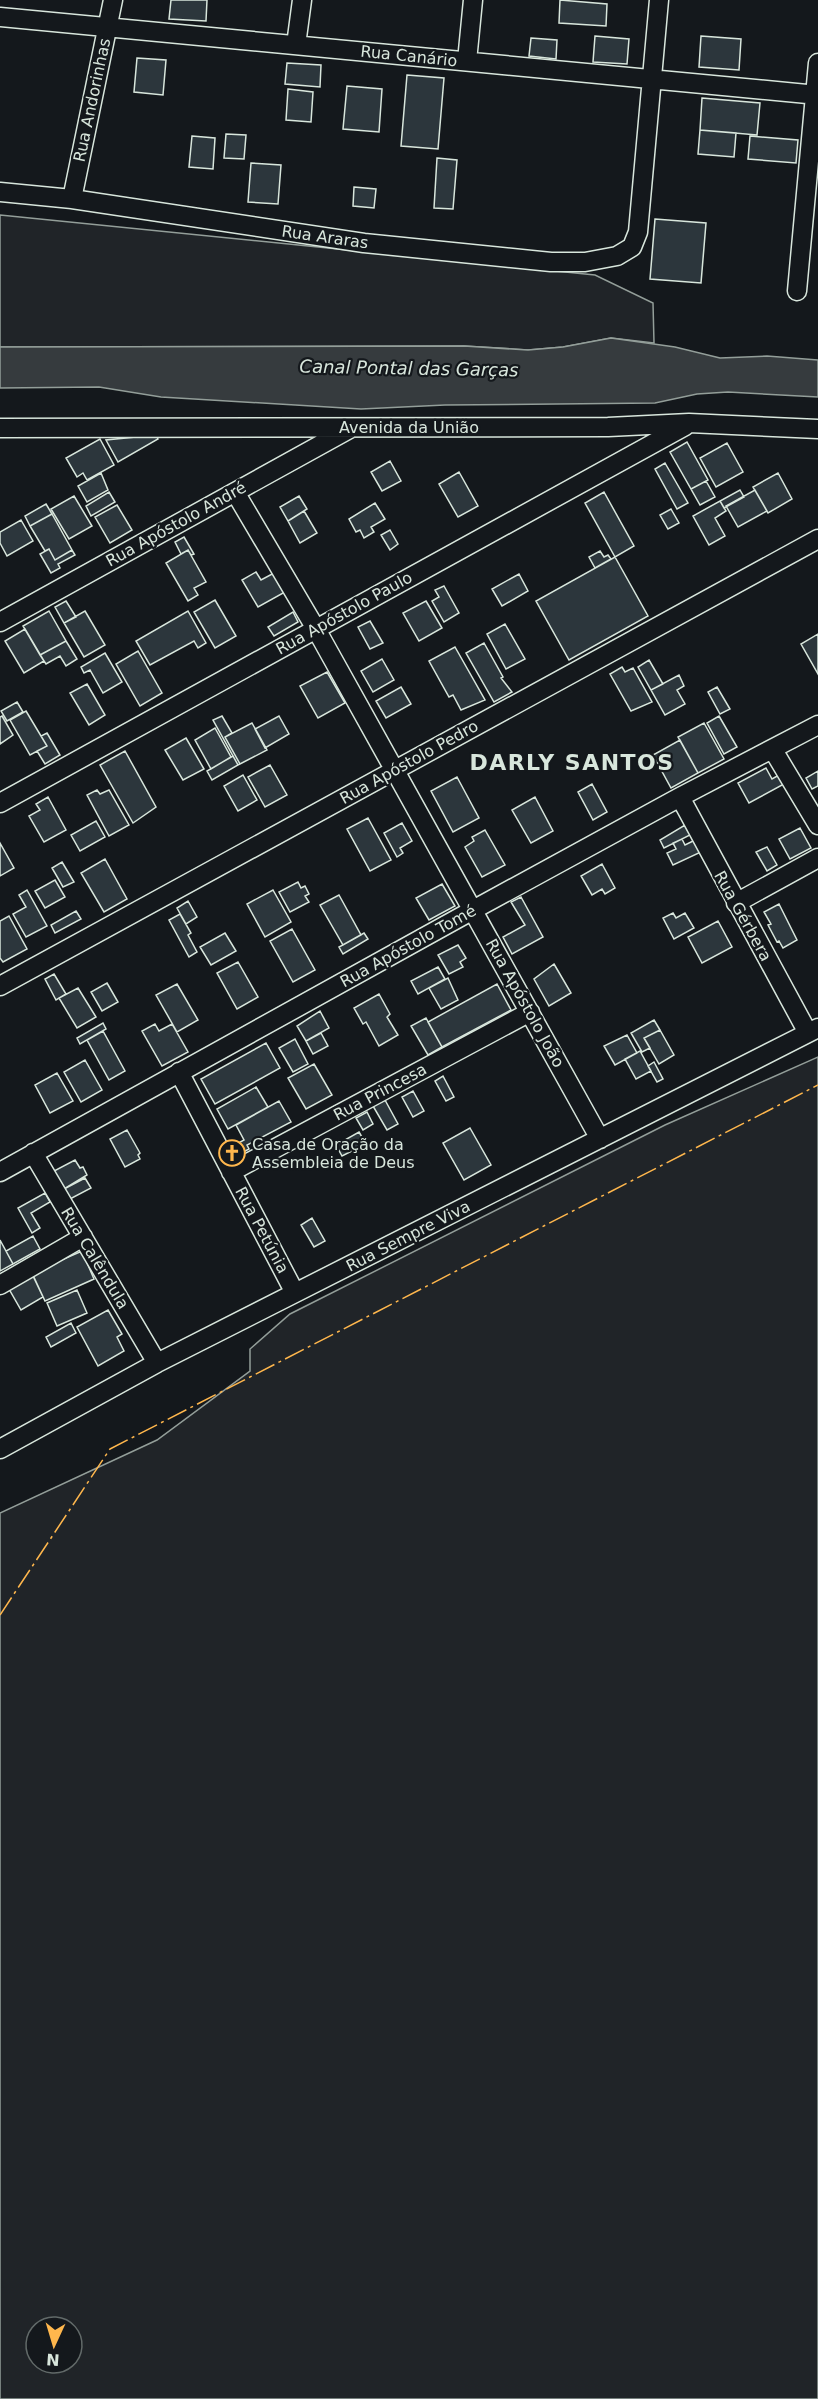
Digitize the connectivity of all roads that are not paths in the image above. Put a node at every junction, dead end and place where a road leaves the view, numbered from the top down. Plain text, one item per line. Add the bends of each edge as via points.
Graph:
1 (113, 0) edge
2 (302, 0) edge
3 (473, 0) edge
4 (659, 0) edge
5 (0, 17) edge
6 (107, 27) junction
7 (296, 45) junction
8 (467, 61) junction
9 (818, 63) edge
10 (651, 80) junction
11 (817, 95) edge
12 (0, 192) edge
13 (72, 199) junction
14 (797, 291) dead end
15 (689, 423) junction
16 (352, 427) junction
17 (818, 429) edge
18 (4, 431) edge
19 (235, 492) junction
20 (818, 539) edge
21 (0, 621) edge
22 (316, 629) junction
23 (818, 725) edge
24 (773, 750) junction
25 (395, 770) junction
26 (680, 797) junction
27 (0, 803) edge
28 (818, 825) edge
29 (818, 858) edge
30 (736, 903) junction
31 (473, 910) junction
32 (0, 986) edge
33 (530, 1012) junction
34 (813, 1031) edge
35 (179, 1072) junction
36 (600, 1139) junction
37 (33, 1153) junction
38 (0, 1172) edge
39 (231, 1172) junction
40 (83, 1237) junction
41 (0, 1285) edge
42 (295, 1293) junction
43 (157, 1363) junction
44 (0, 1449) edge

1 - 6 street, Rua Andorinhas
2 - 7 street
3 - 8 street
4 - 10 street
5 - 6 street, Rua Canário
6 - 7 street, Rua Canário
6 - 13 street, Rua Andorinhas
7 - 8 street, Rua Canário
8 - 10 street, Rua Canário
9 - 11 street
10 - 11 street, Rua Canário
10 - 13 street, Rua Araras via 638,232 632,247 617,256 585,262 551,262 364,243
11 - 14 street
12 - 13 street, Rua Araras
15 - 16 street, Avenida da União via 633,427
15 - 17 street, Avenida da União
15 - 22 street, Rua Apóstolo Paulo
16 - 18 street, Avenida da União
16 - 19 street, Rua Apóstolo André
19 - 21 street, Rua Apóstolo André
19 - 22 street, Rua Apóstolo João
20 - 25 street, Rua Apóstolo Pedro
22 - 25 street, Rua Apóstolo João
22 - 27 street, Rua Apóstolo Paulo
23 - 24 street, Rua Apóstolo Tomé
24 - 26 street, Rua Apóstolo Tomé
24 - 28 street
25 - 31 street, Rua Apóstolo João
25 - 32 street, Rua Apóstolo Pedro
26 - 30 street, Rua Gérbera
26 - 31 street, Rua Apóstolo Tomé
29 - 30 street
30 - 34 street, Rua Gérbera
31 - 33 street, Rua Apóstolo João
31 - 35 street, Rua Apóstolo Tomé
33 - 36 street, Rua Apóstolo João
33 - 39 street, Rua Princesa
34 - 36 street, Rua Sempre Viva
35 - 37 street, Rua Apóstolo Tomé
35 - 39 street, Rua Petúnia
36 - 42 street, Rua Sempre Viva
37 - 38 street, Rua Apóstolo Tomé
37 - 40 street, Rua Calêndula
39 - 42 street, Rua Petúnia
40 - 41 street
40 - 43 street, Rua Calêndula
42 - 43 street, Rua Sempre Viva
43 - 44 street, Rua Sempre Viva

